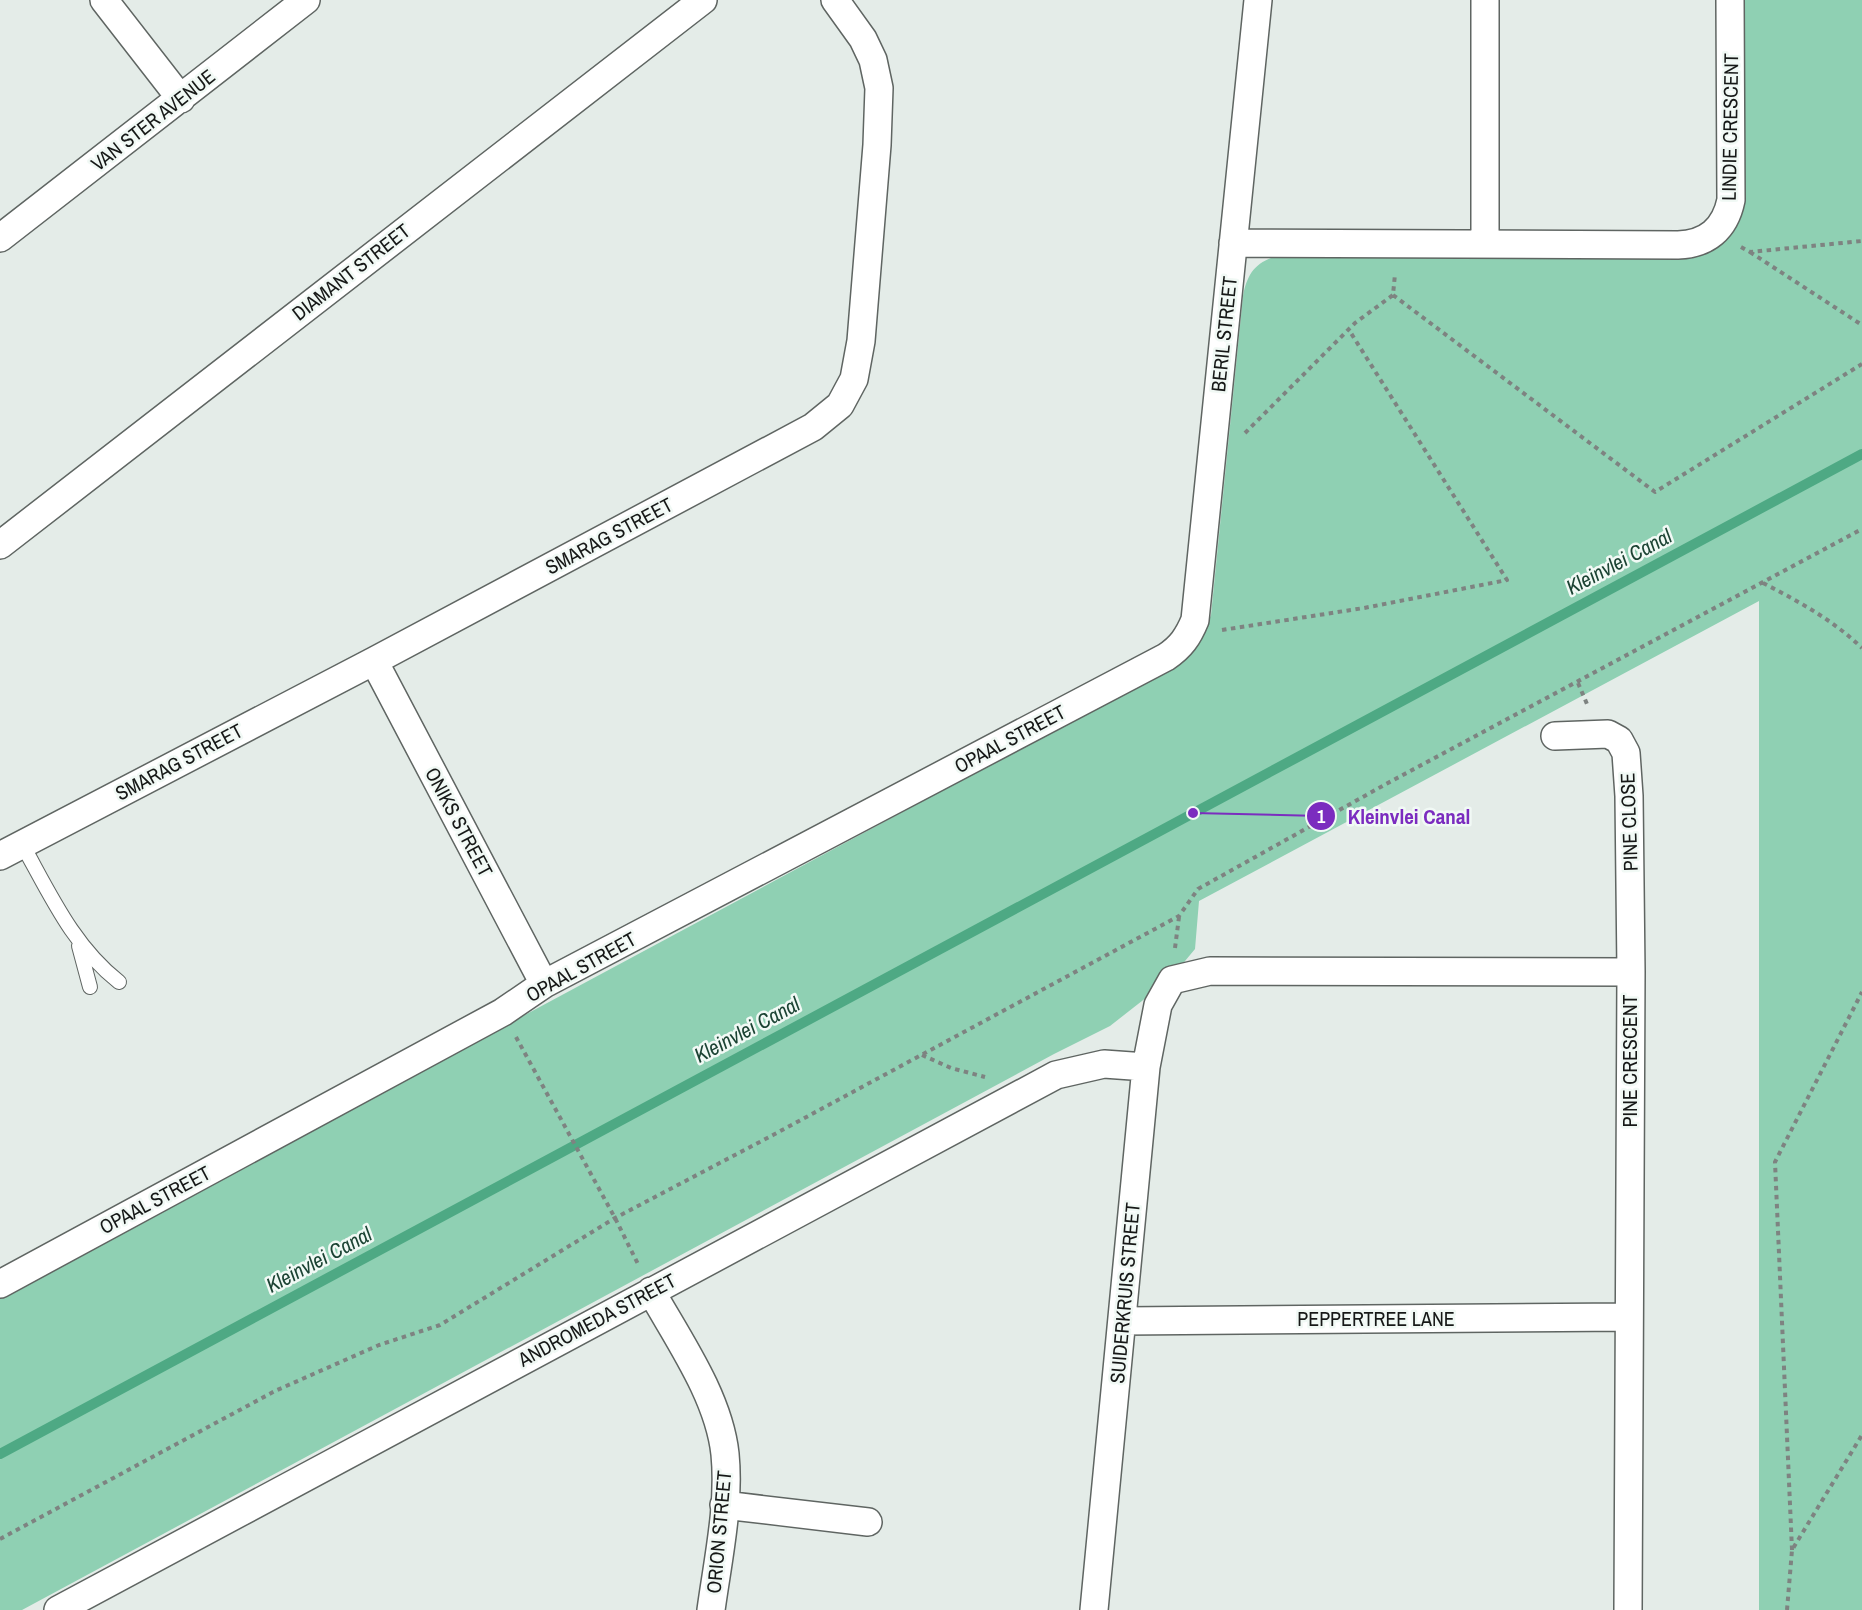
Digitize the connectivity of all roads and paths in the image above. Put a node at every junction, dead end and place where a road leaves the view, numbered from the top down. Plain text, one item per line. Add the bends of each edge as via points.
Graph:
1 (104, 0) edge
2 (306, 0) edge
3 (703, 0) edge
4 (835, 0) edge
5 (1258, 0) edge
6 (1485, 0) edge
7 (1731, 0) edge
8 (181, 99) junction
9 (1715, 232) junction
10 (0, 238) edge
11 (1862, 242) edge
12 (1233, 243) junction
13 (1398, 243) junction
14 (1485, 243) junction
15 (1750, 252) junction
16 (1392, 295) junction
17 (1862, 325) edge
18 (1348, 330) junction
19 (1862, 364) edge
20 (1211, 464) junction
21 (1862, 529) edge
22 (0, 545) edge
23 (1762, 583) junction
24 (1189, 635) junction
25 (1862, 648) edge
26 (374, 661) junction
27 (1555, 736) dead end
28 (11, 850) edge
29 (77, 941) junction
30 (1631, 972) junction
31 (1172, 980) joint
32 (119, 982) dead end
33 (544, 984) junction
34 (90, 987) dead end
35 (1862, 992) edge
36 (502, 1012) junction
37 (921, 1055) junction
38 (1146, 1067) junction
39 (1007, 1101) junction
40 (615, 1218) junction
41 (0, 1284) edge
42 (651, 1291) junction
43 (1629, 1317) junction
44 (1123, 1321) junction
45 (1862, 1435) edge
46 (724, 1505) junction
47 (868, 1522) dead end
48 (0, 1539) edge
49 (1792, 1550) junction
50 (58, 1610) edge
51 (711, 1610) edge
52 (1094, 1610) edge
53 (1628, 1610) edge
54 (1786, 1610) edge

1 - 8 street
2 - 8 street, VAN STER AVENUE
3 - 22 street, DIAMANT STREET
4 - 26 street, SMARAG STREET via 863,39 879,88 861,341 854,379 840,405 813,427
5 - 12 street, BERIL STREET
6 - 14 street
7 - 9 street, LINDIE CRESCENT via 1731,200 1726,217
8 - 10 street, VAN STER AVENUE
9 - 14 street via 1691,245
9 - 15 path
11 - 15 path
12 - 13 street
12 - 20 street, BERIL STREET
13 - 14 street
13 - 16 path
15 - 17 path
16 - 18 path
16 - 19 path via 1655,492
18 - 20 path
18 - 24 path via 1507,580 1364,608
20 - 24 street, BERIL STREET via 1195,620
21 - 23 path
23 - 25 path via 1799,601
23 - 37 path via 1198,889 1179,916
24 - 33 street, OPAAL STREET via 1166,657
26 - 28 street, SMARAG STREET
26 - 33 street, ONIKS STREET
27 - 30 street, PINE CLOSE via 1608,734 1619,740 1626,753
28 - 29 lane
29 - 32 lane
29 - 34 lane
30 - 31 street, PINE CRESCENT via 1210,971
30 - 43 street, PINE CRESCENT
31 - 38 street, SUIDERKRUIS STREET via 1158,1005
33 - 36 street, OPAAL STREET
35 - 49 path via 1775,1162
36 - 40 path
36 - 41 street, OPAAL STREET
37 - 39 path via 994,1080
37 - 40 path
38 - 39 street, ANDROMEDA STREET via 1104,1064 1056,1075
38 - 44 street, SUIDERKRUIS STREET
39 - 42 street, ANDROMEDA STREET
40 - 42 path
40 - 48 path via 440,1325 379,1345 275,1391
42 - 46 street, ORION STREET via 715,1411 725,1452
42 - 50 street, ANDROMEDA STREET
43 - 44 street, PEPPERTREE LANE
43 - 53 street, PINE CRESCENT
44 - 52 street, SUIDERKRUIS STREET
45 - 49 path
46 - 47 street
46 - 51 street, ORION STREET
49 - 54 path

